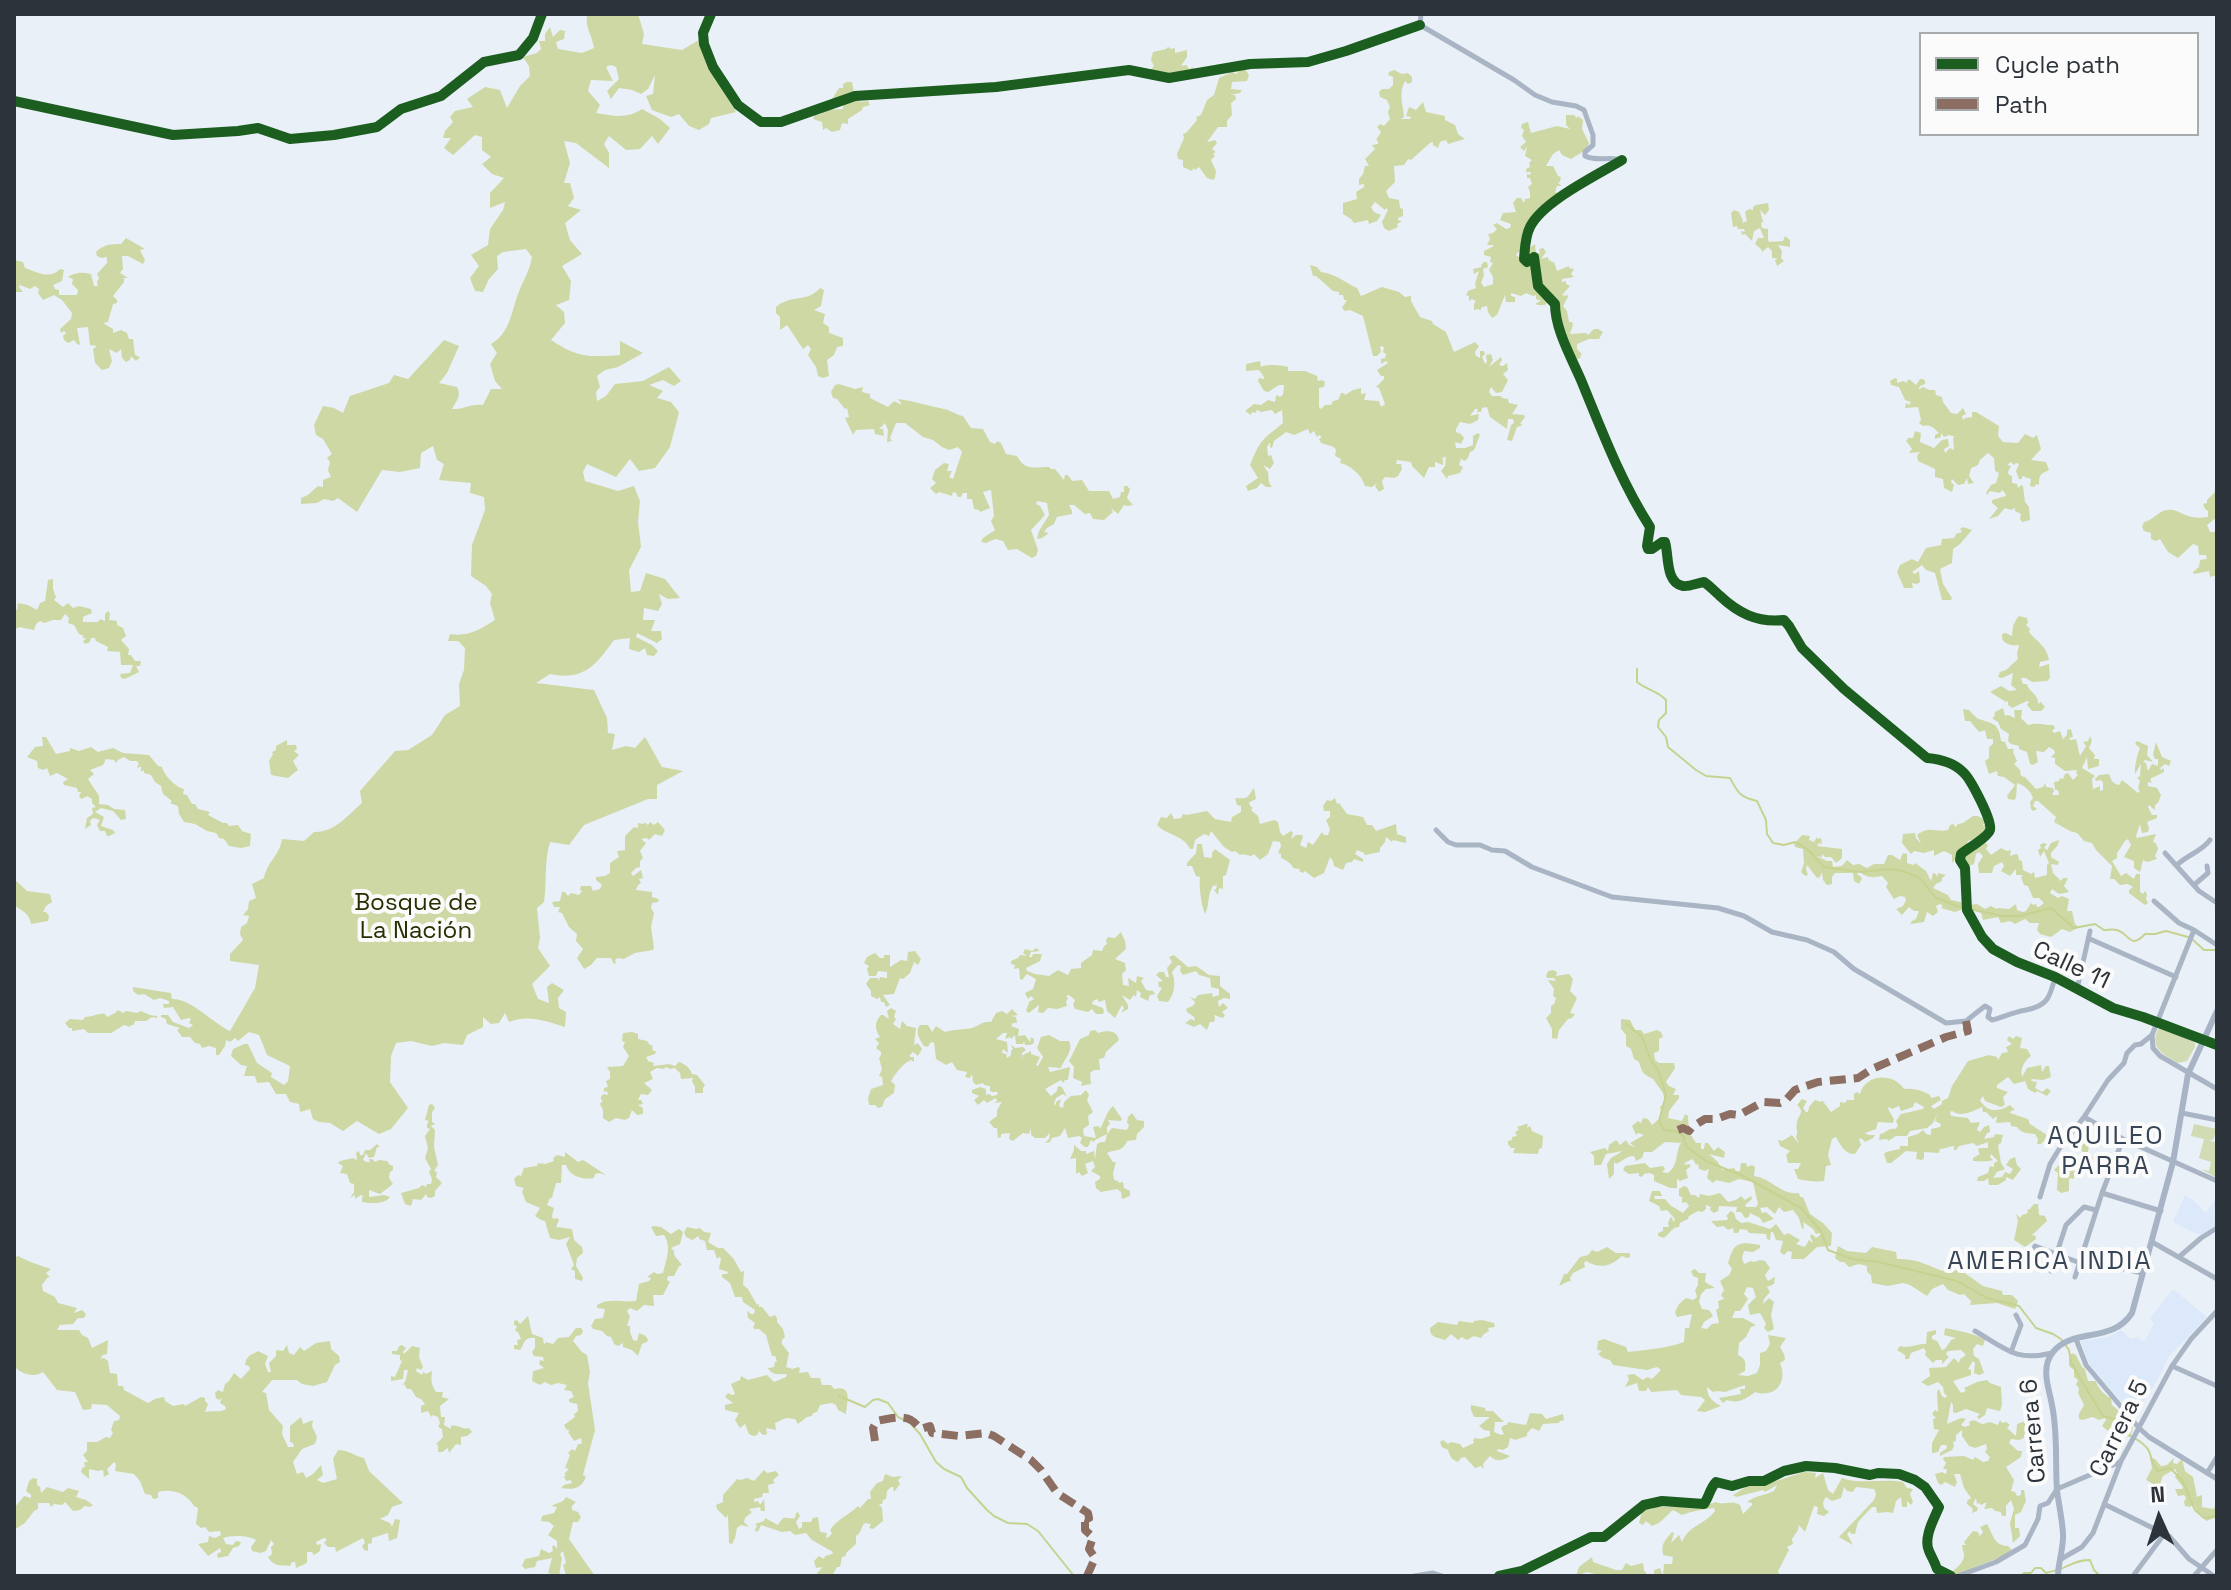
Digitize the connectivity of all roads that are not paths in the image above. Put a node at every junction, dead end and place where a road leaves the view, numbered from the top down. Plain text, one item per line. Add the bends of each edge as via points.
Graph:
1 (542, 14) edge
2 (711, 14) edge
3 (1421, 14) edge
4 (1420, 25) junction
5 (14, 101) edge
6 (1436, 830) dead end
7 (2210, 840) dead end
8 (2165, 853) dead end
9 (2177, 865) junction
10 (2207, 866) dead end
11 (2194, 885) junction
12 (2154, 901) dead end
13 (2217, 903) edge
14 (2090, 931) dead end
15 (2193, 931) junction
16 (2090, 939) junction
17 (2217, 945) edge
18 (2055, 977) junction
19 (2176, 977) junction
20 (2077, 989) junction
21 (2217, 1011) edge
22 (2157, 1022) junction
23 (2152, 1035) junction
24 (2202, 1040) junction
25 (2217, 1045) edge
26 (2188, 1074) junction
27 (2217, 1089) edge
28 (2182, 1113) junction
29 (2084, 1117) junction
30 (2217, 1120) edge
31 (2123, 1139) junction
32 (2173, 1162) junction
33 (2217, 1181) edge
34 (2102, 1193) junction
35 (2040, 1197) dead end
36 (2096, 1210) junction
37 (2161, 1211) junction
38 (2217, 1228) edge
39 (2152, 1242) junction
40 (2057, 1253) junction
41 (2179, 1257) junction
42 (2079, 1262) junction
43 (2027, 1265) dead end
44 (2051, 1271) dead end
45 (2142, 1273) junction
46 (2075, 1277) dead end
47 (2217, 1279) edge
48 (2217, 1311) edge
49 (2016, 1315) dead end
50 (1975, 1331) dead end
51 (2073, 1340) junction
52 (2055, 1350) junction
53 (2011, 1352) junction
54 (2172, 1366) junction
55 (2217, 1386) edge
56 (2137, 1431) junction
57 (2217, 1457) edge
58 (2121, 1461) junction
59 (2207, 1473) junction
60 (2217, 1479) edge
61 (2057, 1489) junction
62 (2104, 1504) junction
63 (2165, 1533) junction
64 (2217, 1550) edge
65 (2060, 1561) junction
66 (2201, 1568) junction
67 (2057, 1574) edge
68 (1414, 1576) edge
69 (1442, 1576) edge
70 (1499, 1576) edge
71 (1951, 1576) edge
72 (1958, 1576) edge
73 (2133, 1576) edge
74 (2194, 1576) edge
75 (2214, 1576) edge

1 - 5 street via 519,55 484,62 441,96 401,109 377,127 334,135 290,139 258,128 173,135
2 - 4 street via 703,33 713,67 738,105 761,122 781,122 855,96 996,87 1129,70 1169,78 1250,64 1308,62
3 - 4 street
4 - 18 street, Calle 11 via 1535,95 1584,110 1593,135 1585,156 1622,160 1552,202 1531,224 1524,259 1534,257 1538,286 1555,304 1622,481 1650,527 1648,549 1665,542 1669,570 1678,584 1704,582 1748,616 1784,620 1802,648 1844,689 1927,758 1966,773 1990,820 1987,835 1961,854 1967,910 1993,949
6 - 18 street via 1448,842 1505,851 1532,867 1612,897 1718,908 1744,916 1772,932 1834,952 1946,1023 1966,1021 1985,1006 1992,1020 2034,1009 2048,998
7 - 9 street
8 - 9 street
9 - 11 street
10 - 11 street via 2208,873
11 - 13 street
12 - 15 street
14 - 16 street
15 - 17 street
15 - 19 street
16 - 19 street
16 - 20 street
18 - 20 street, Calle 11
19 - 22 street
20 - 22 street, Calle 11
21 - 24 main road, Carrera 6
22 - 23 street
22 - 24 street, Calle 11
23 - 26 street via 2156,1052
23 - 29 street via 2127,1053
24 - 25 street, Calle 11
24 - 26 main road, Carrera 6
26 - 27 street
26 - 28 main road, Carrera 6
28 - 30 street
28 - 32 main road, Carrera 6
29 - 31 street
29 - 35 street via 2053,1158
31 - 32 street
31 - 34 street
32 - 33 street
32 - 37 main road, Carrera 6
34 - 36 street
34 - 37 street
36 - 40 street via 2084,1207 2066,1225
36 - 42 street
37 - 39 main road, Carrera 6
38 - 41 street
39 - 41 street
39 - 45 main road, Carrera 6
40 - 42 street
40 - 43 street via 2035,1246
40 - 44 street
41 - 47 street
42 - 45 street
42 - 46 street
45 - 51 main road, Carrera 6 via 2135,1307 2124,1325
48 - 54 street, Carrera 5
49 - 53 street via 2021,1325
50 - 53 street
51 - 52 main road, Carrera 6
51 - 56 street
52 - 53 street via 2029,1357
52 - 61 main road, Carrera 6 via 2046,1374 2057,1430
54 - 55 street
54 - 56 street, Carrera 5
56 - 58 street, Carrera 5
56 - 59 street
57 - 59 street
58 - 61 street
58 - 62 street, Carrera 5
59 - 60 street
61 - 65 main road, Carrera 6 via 2063,1535
61 - 72 street via 2040,1506 2025,1545
62 - 63 street
62 - 65 street, Carrera 5 via 2093,1533
63 - 66 street
63 - 73 street
64 - 66 street
65 - 67 main road, Carrera 6
66 - 74 street
66 - 75 street
68 - 69 street
70 - 71 street via 1522,1571 1591,1537 1604,1537 1644,1505 1704,1504 1716,1482 1732,1486 1764,1481 1806,1466 1899,1474 1925,1487 1939,1507 1927,1549 1937,1569

